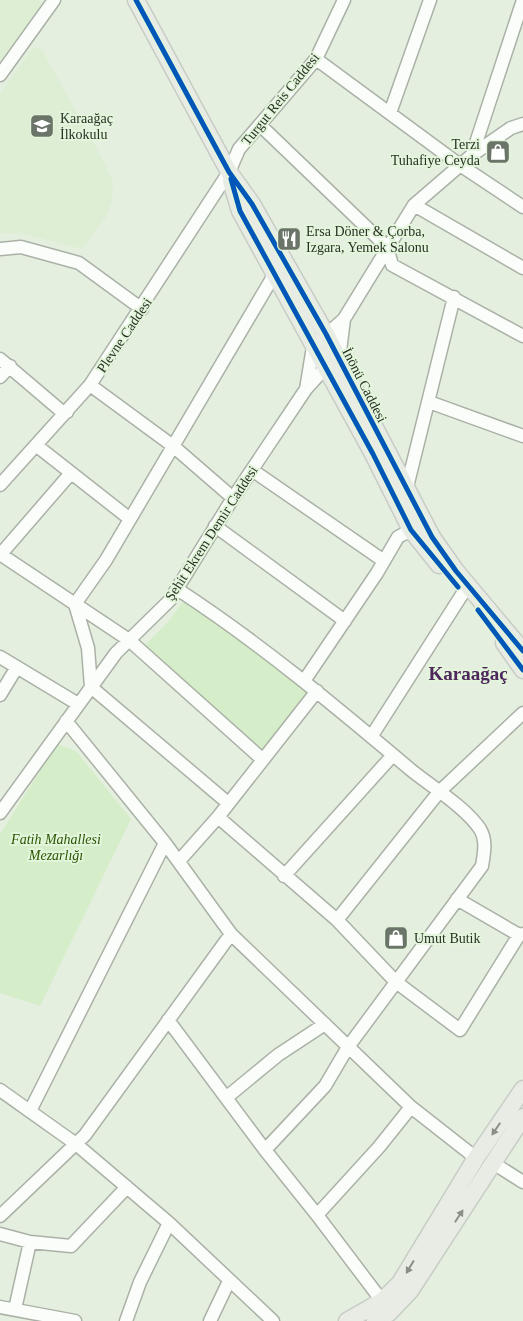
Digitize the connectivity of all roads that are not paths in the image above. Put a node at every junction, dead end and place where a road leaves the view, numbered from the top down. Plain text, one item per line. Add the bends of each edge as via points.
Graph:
1 (54, 0) edge
2 (136, 0) edge
3 (344, 0) edge
4 (430, 0) edge
5 (523, 0) edge
6 (316, 59) junction
7 (0, 75) edge
8 (390, 113) junction
9 (523, 124) edge
10 (260, 125) junction
11 (472, 155) junction
12 (460, 165) junction
13 (229, 172) junction
14 (414, 205) junction
15 (523, 207) edge
16 (387, 247) junction
17 (0, 249) edge
18 (523, 268) edge
19 (274, 275) junction
20 (454, 297) junction
21 (142, 309) junction
22 (344, 319) junction
23 (326, 334) junction
24 (523, 336) edge
25 (314, 348) junction
26 (339, 359) junction
27 (5, 362) edge
28 (324, 368) junction
29 (0, 377) edge
30 (90, 385) junction
31 (306, 390) junction
32 (429, 402) junction
33 (67, 412) junction
34 (523, 436) edge
35 (37, 446) junction
36 (173, 446) junction
37 (252, 470) junction
38 (71, 473) junction
39 (0, 485) edge
40 (406, 491) junction
41 (233, 498) junction
42 (130, 519) junction
43 (215, 526) junction
44 (411, 530) junction
45 (0, 555) edge
46 (384, 561) junction
47 (176, 589) junction
48 (463, 593) junction
49 (75, 604) junction
50 (345, 621) junction
51 (129, 640) junction
52 (523, 651) edge
53 (0, 657) edge
54 (17, 667) junction
55 (523, 670) edge
56 (304, 681) junction
57 (91, 687) junction
58 (317, 691) junction
59 (0, 695) edge
60 (78, 704) junction
61 (523, 713) edge
62 (66, 721) junction
63 (372, 737) junction
64 (393, 755) junction
65 (262, 759) junction
66 (439, 792) junction
67 (228, 803) junction
68 (1, 809) edge
69 (218, 817) junction
70 (173, 852) junction
71 (284, 876) junction
72 (457, 899) junction
73 (337, 920) junction
74 (231, 934) junction
75 (521, 934) edge
76 (396, 982) junction
77 (168, 1020) junction
78 (325, 1024) junction
79 (348, 1046) junction
80 (523, 1089) edge
81 (0, 1090) edge
82 (227, 1097) junction
83 (411, 1106) junction
84 (30, 1111) junction
85 (523, 1117) edge
86 (76, 1144) junction
87 (265, 1150) junction
88 (476, 1158) junction
89 (493, 1163) junction
90 (523, 1182) edge
91 (127, 1187) junction
92 (2, 1211) edge
93 (317, 1214) junction
94 (169, 1223) junction
95 (0, 1234) edge
96 (30, 1242) junction
97 (228, 1281) junction
98 (382, 1301) junction
99 (0, 1307) edge
100 (15, 1310) junction
101 (75, 1321) edge
102 (126, 1321) edge
103 (210, 1321) edge
104 (273, 1321) edge
105 (347, 1321) edge
106 (375, 1321) edge

1 - 7 street
2 - 13 main road, İnönü Caddesi
3 - 6 street, Turgut Reis Caddesi
4 - 8 street
5 - 11 street
6 - 8 street
6 - 10 street, Turgut Reis Caddesi
8 - 12 street
9 - 11 street via 511,128
10 - 13 street, Turgut Reis Caddesi via 239,149
10 - 16 street
11 - 12 street
12 - 14 street
12 - 15 street
13 - 19 main road, İnönü Caddesi via 240,211
13 - 21 street, Plevne Caddesi
13 - 23 main road, İnönü Caddesi via 252,204
14 - 16 street
14 - 18 street
16 - 20 street via 392,265
16 - 22 street
17 - 21 street via 21,247 79,263
19 - 25 main road, İnönü Caddesi
19 - 36 street
20 - 24 street
20 - 32 street
21 - 30 street, Plevne Caddesi
22 - 23 street
22 - 26 street
23 - 25 street
23 - 26 main road, İnönü Caddesi
25 - 28 main road, İnönü Caddesi
25 - 31 street
26 - 28 street, Şehit Ekrem Demir Caddesi
26 - 40 main road, İnönü Caddesi
27 - 29 street
27 - 33 street via 60,410
28 - 31 street, Şehit Ekrem Demir Caddesi
28 - 44 main road, İnönü Caddesi
30 - 33 street, Plevne Caddesi
30 - 36 street
31 - 37 street, Şehit Ekrem Demir Caddesi
32 - 34 street
32 - 40 street
33 - 35 street, Plevne Caddesi
35 - 38 street
35 - 39 street, Plevne Caddesi
36 - 41 street
36 - 42 street
37 - 41 street, Şehit Ekrem Demir Caddesi
37 - 46 street
38 - 42 street
38 - 45 street
40 - 52 main road, İnönü Caddesi via 456,571
41 - 43 street, Şehit Ekrem Demir Caddesi
42 - 49 street
43 - 47 street, Şehit Ekrem Demir Caddesi
43 - 50 street
44 - 46 street via 398,537
44 - 48 main road, İnönü Caddesi
45 - 49 street
46 - 50 street
47 - 51 street, Şehit Ekrem Demir Caddesi via 170,600
47 - 56 street
48 - 55 main road, İnönü Caddesi
48 - 63 street
49 - 51 street
49 - 57 street via 88,648
50 - 56 street
51 - 57 street, Şehit Ekrem Demir Caddesi
51 - 65 street
53 - 54 street
54 - 59 street
54 - 60 street
56 - 58 street
57 - 60 street, Şehit Ekrem Demir Caddesi
57 - 67 street
58 - 63 street
58 - 65 street
60 - 62 street, Şehit Ekrem Demir Caddesi
61 - 66 street
62 - 68 street, Şehit Ekrem Demir Caddesi
62 - 70 street
63 - 64 street
64 - 66 street
64 - 71 street
65 - 67 street
66 - 72 street via 472,820 485,844 482,866
66 - 73 street
67 - 69 street
69 - 70 street
69 - 71 street
70 - 74 street
70 - 84 street via 158,856
71 - 73 street
72 - 75 street
72 - 76 street
73 - 76 street
74 - 77 street
74 - 78 street
75 - 76 street via 460,1030
76 - 79 street
77 - 82 street
77 - 86 street
78 - 79 street
78 - 82 street via 278,1055
79 - 83 street
79 - 87 street via 324,1086
80 -> 88 main road
81 - 84 street
82 - 87 street
83 - 88 street
83 - 93 street via 379,1147
84 - 86 street
85 - 89 main road
86 - 91 street
86 - 92 street
87 - 93 street
88 -> 98 main road via 400,1283
89 - 90 street
106 -> 89 main road via 389,1313 410,1291
91 - 94 street
91 - 96 street via 72,1246
93 - 98 street
94 - 97 street
94 - 102 street via 140,1282
95 - 96 street
96 - 100 street
97 - 103 street
97 - 104 street
98 - 105 main road
99 - 100 street
100 - 101 street

